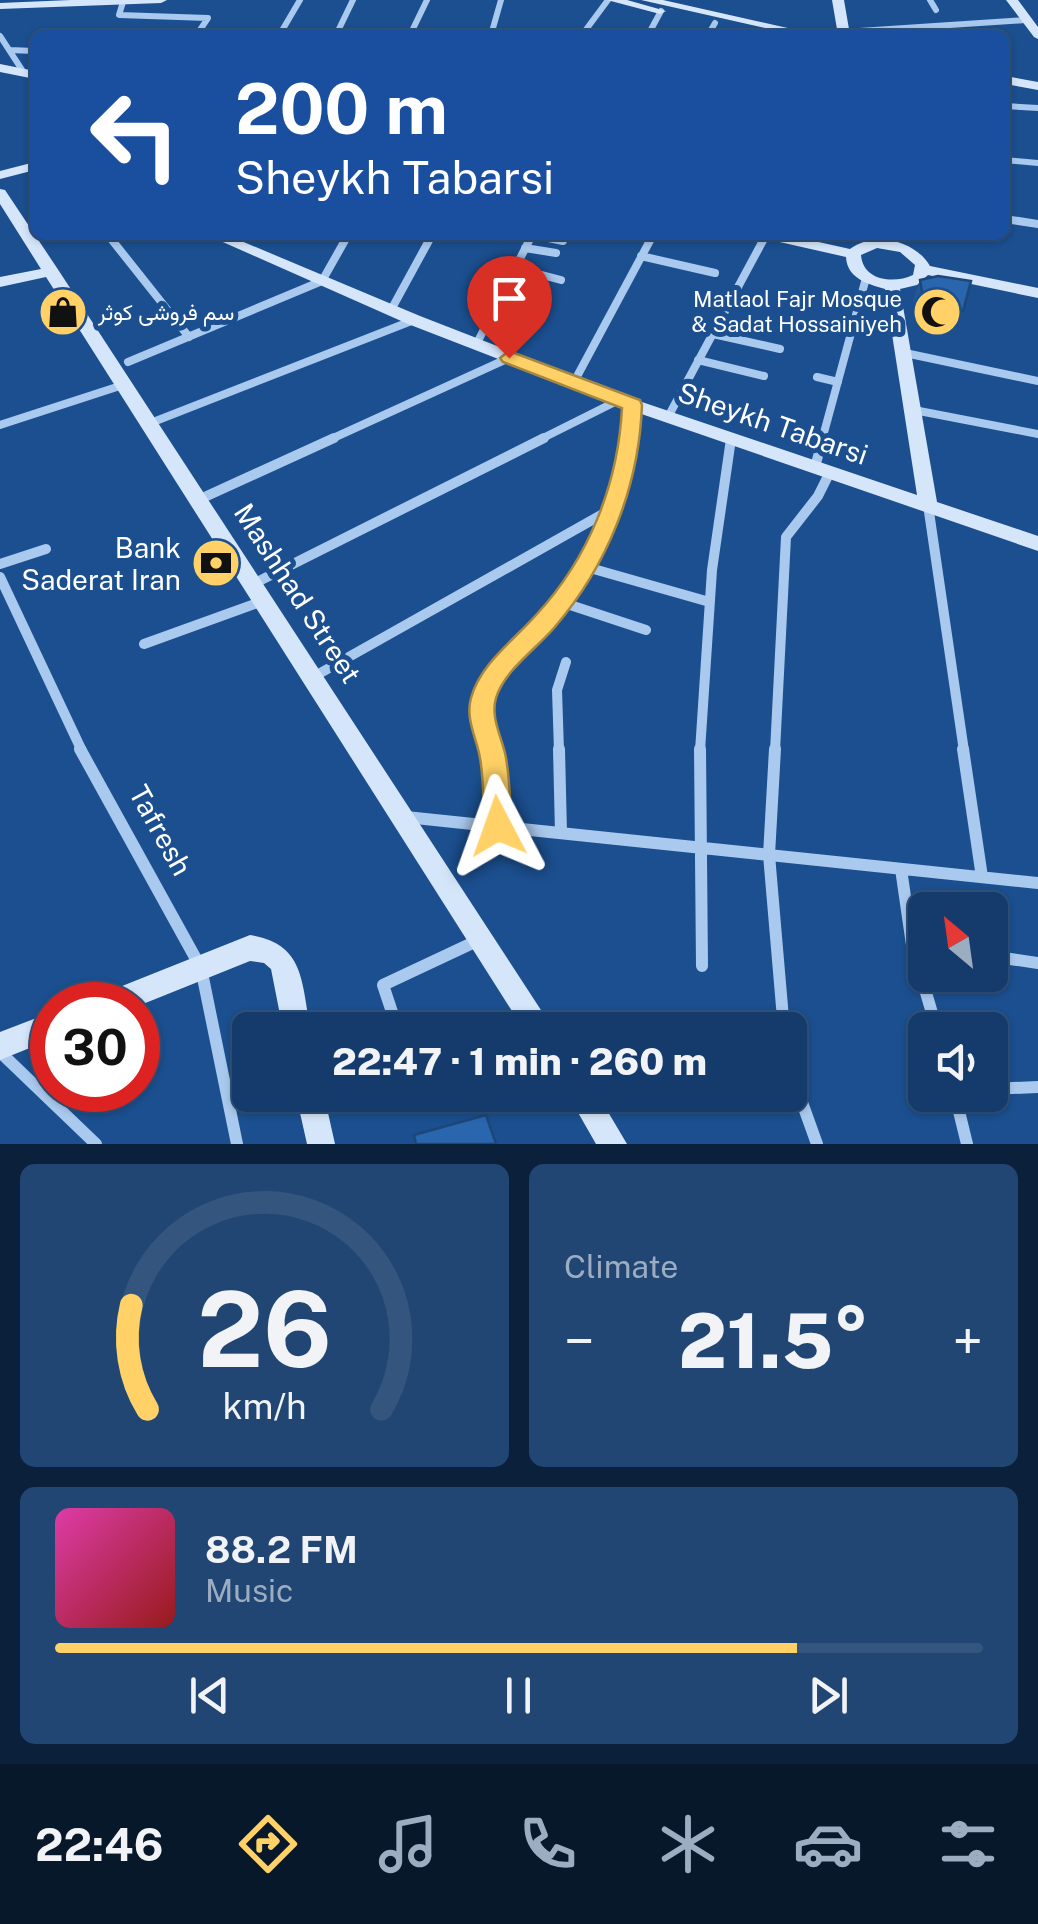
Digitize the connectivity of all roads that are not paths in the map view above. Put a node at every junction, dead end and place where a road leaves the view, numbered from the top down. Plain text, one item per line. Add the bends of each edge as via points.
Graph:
1 (161, 0) edge
2 (300, 0) edge
3 (353, 0) edge
4 (427, 0) edge
5 (501, 0) edge
6 (610, 0) edge
7 (648, 0) edge
8 (838, 0) edge
9 (930, 0) edge
10 (1012, 0) edge
11 (1027, 0) edge
12 (123, 2) edge
13 (0, 6) edge
14 (664, 8) junction
15 (936, 10) dead end
16 (1032, 17) edge
17 (711, 29) edge
18 (200, 30) edge
19 (283, 30) edge
20 (338, 30) edge
21 (412, 30) edge
22 (492, 30) edge
23 (586, 30) edge
24 (651, 30) edge
25 (786, 30) edge
26 (843, 30) edge
27 (879, 30) edge
28 (1038, 35) edge
29 (0, 36) edge
30 (9, 50) junction
31 (30, 50) edge
32 (0, 68) edge
33 (1010, 71) edge
34 (30, 74) edge
35 (1038, 76) edge
36 (1010, 81) edge
37 (1038, 86) edge
38 (1010, 106) edge
39 (1038, 108) edge
40 (1010, 160) edge
41 (1038, 163) edge
42 (30, 167) edge
43 (0, 175) edge
44 (0, 194) edge
45 (1010, 221) edge
46 (1038, 224) edge
47 (30, 238) edge
48 (31, 240) edge
49 (112, 240) edge
50 (240, 240) edge
51 (345, 240) edge
52 (429, 240) edge
53 (530, 240) edge
54 (650, 240) edge
55 (771, 240) edge
56 (791, 240) edge
57 (882, 240) edge
58 (887, 240) edge
59 (525, 248) junction
60 (556, 253) dead end
61 (853, 254) junction
62 (641, 256) junction
63 (515, 268) junction
64 (924, 269) junction
65 (52, 271) junction
66 (715, 273) dead end
67 (866, 278) junction
68 (560, 280) dead end
69 (322, 281) junction
70 (0, 282) edge
71 (892, 285) junction
72 (1038, 293) edge
73 (497, 304) junction
74 (390, 310) junction
75 (535, 315) dead end
76 (414, 320) junction
77 (713, 334) junction
78 (190, 336) junction
79 (476, 345) junction
80 (780, 350) dead end
81 (905, 353) junction
82 (509, 358) junction
83 (698, 360) junction
84 (128, 362) dead end
85 (764, 376) dead end
86 (817, 377) dead end
87 (1038, 381) edge
88 (574, 382) junction
89 (838, 382) junction
90 (123, 385) junction
91 (626, 402) junction
92 (914, 410) junction
93 (668, 417) junction
94 (148, 424) junction
95 (0, 425) edge
96 (1038, 434) edge
97 (731, 438) junction
98 (823, 469) junction
99 (198, 500) junction
100 (928, 505) junction
101 (610, 510) junction
102 (1038, 544) edge
103 (46, 548) dead end
104 (0, 564) edge
105 (583, 566) junction
106 (0, 577) edge
107 (259, 592) junction
108 (558, 601) junction
109 (706, 601) junction
110 (646, 630) dead end
111 (144, 644) dead end
112 (566, 662) dead end
113 (315, 676) junction
114 (406, 817) junction
115 (498, 826) junction
116 (561, 833) junction
117 (697, 847) junction
118 (770, 855) junction
119 (901, 868) junction
120 (982, 877) junction
121 (1038, 883) edge
122 (908, 898) edge
123 (482, 938) junction
124 (1008, 959) edge
125 (1038, 963) edge
126 (702, 966) dead end
127 (201, 968) junction
128 (160, 984) edge
129 (293, 1012) edge
130 (392, 1012) edge
131 (529, 1012) edge
132 (783, 1012) edge
133 (30, 1036) edge
134 (0, 1049) edge
135 (1038, 1086) edge
136 (1008, 1088) edge
137 (313, 1112) edge
138 (593, 1112) edge
139 (805, 1112) edge
140 (960, 1112) edge
141 (96, 1144) edge
142 (238, 1144) edge
143 (320, 1144) edge
144 (614, 1144) edge
145 (817, 1144) edge
146 (968, 1144) edge

1 - 12 street
2 - 19 street
3 - 20 street
4 - 21 street
5 - 22 street
6 - 14 street
6 - 23 street
7 - 14 street
8 - 26 street
9 - 15 street
10 - 16 street
11 - 16 street
12 - 13 street
12 - 18 street via 119,16 208,18
14 - 17 street
14 - 24 street
14 - 25 street
16 - 27 street
16 - 28 street
29 - 30 street
30 - 31 street
30 - 34 street
32 - 34 street
33 - 35 street
36 - 37 street
38 - 39 street
40 - 41 street
42 - 43 street
44 - 47 street, Mashhad Street
45 - 46 street
48 - 65 street, Mashhad Street
49 - 78 street
50 - 69 street, Sheykh Tabarsi
51 - 69 street
52 - 74 street
53 - 59 street
54 - 62 street
55 - 77 street
56 - 61 street
57 - 61 street
58 - 64 street via 913,253
59 - 60 street
59 - 63 street
61 - 67 street
62 - 66 street
62 - 88 street
63 - 68 street
63 - 73 street
64 - 71 street via 912,282
64 - 72 street
65 - 70 street
65 - 90 street, Mashhad Street
67 - 71 street
67 - 89 street
69 - 74 street, Sheykh Tabarsi
69 - 78 street
71 - 81 street
73 - 75 street
73 - 79 street
74 - 76 street, Sheykh Tabarsi
76 - 79 street, Sheykh Tabarsi
76 - 94 street
77 - 80 street
77 - 83 street
78 - 84 street
79 - 82 street, Sheykh Tabarsi
81 - 87 street
81 - 92 street
82 - 88 street, Sheykh Tabarsi
82 - 99 street
83 - 85 street
83 - 93 street
86 - 89 street
88 - 91 street, Sheykh Tabarsi
89 - 98 street
90 - 94 street, Mashhad Street
90 - 95 street
91 - 93 street, Sheykh Tabarsi
91 - 101 street via 630,450
91 - 107 street
92 - 96 street
92 - 100 street
93 - 97 street, Sheykh Tabarsi
94 - 99 street, Mashhad Street
97 - 98 street, Sheykh Tabarsi
97 - 109 street
98 - 100 street, Sheykh Tabarsi
98 - 118 street via 818,496 786,536
99 - 107 street, Mashhad Street
100 - 102 street, Sheykh Tabarsi
100 - 120 street
101 - 105 street
101 - 113 street
103 - 104 street
105 - 108 street
105 - 109 street
106 - 127 street, Tafresh via 89,768
107 - 111 street
107 - 113 street, Mashhad Street
108 - 110 street
108 - 115 street via 496,673 482,700
109 - 117 street
112 - 116 street via 557,690
113 - 114 street, Mashhad Street
114 - 115 street
114 - 123 street, Mashhad Street
115 - 116 street
116 - 117 street
117 - 118 street
117 - 126 street
118 - 119 street
118 - 132 street
119 - 120 street
119 - 122 street
120 - 121 street
123 - 130 street via 383,985
123 - 131 street, Mashhad Street
124 - 125 street
127 - 128 street
127 - 129 street via 250,948 269,951 283,962
127 - 142 street, Tafresh
133 - 134 street
134 - 141 street
135 - 136 street
137 - 143 street
138 - 144 street
139 - 145 street
140 - 146 street

